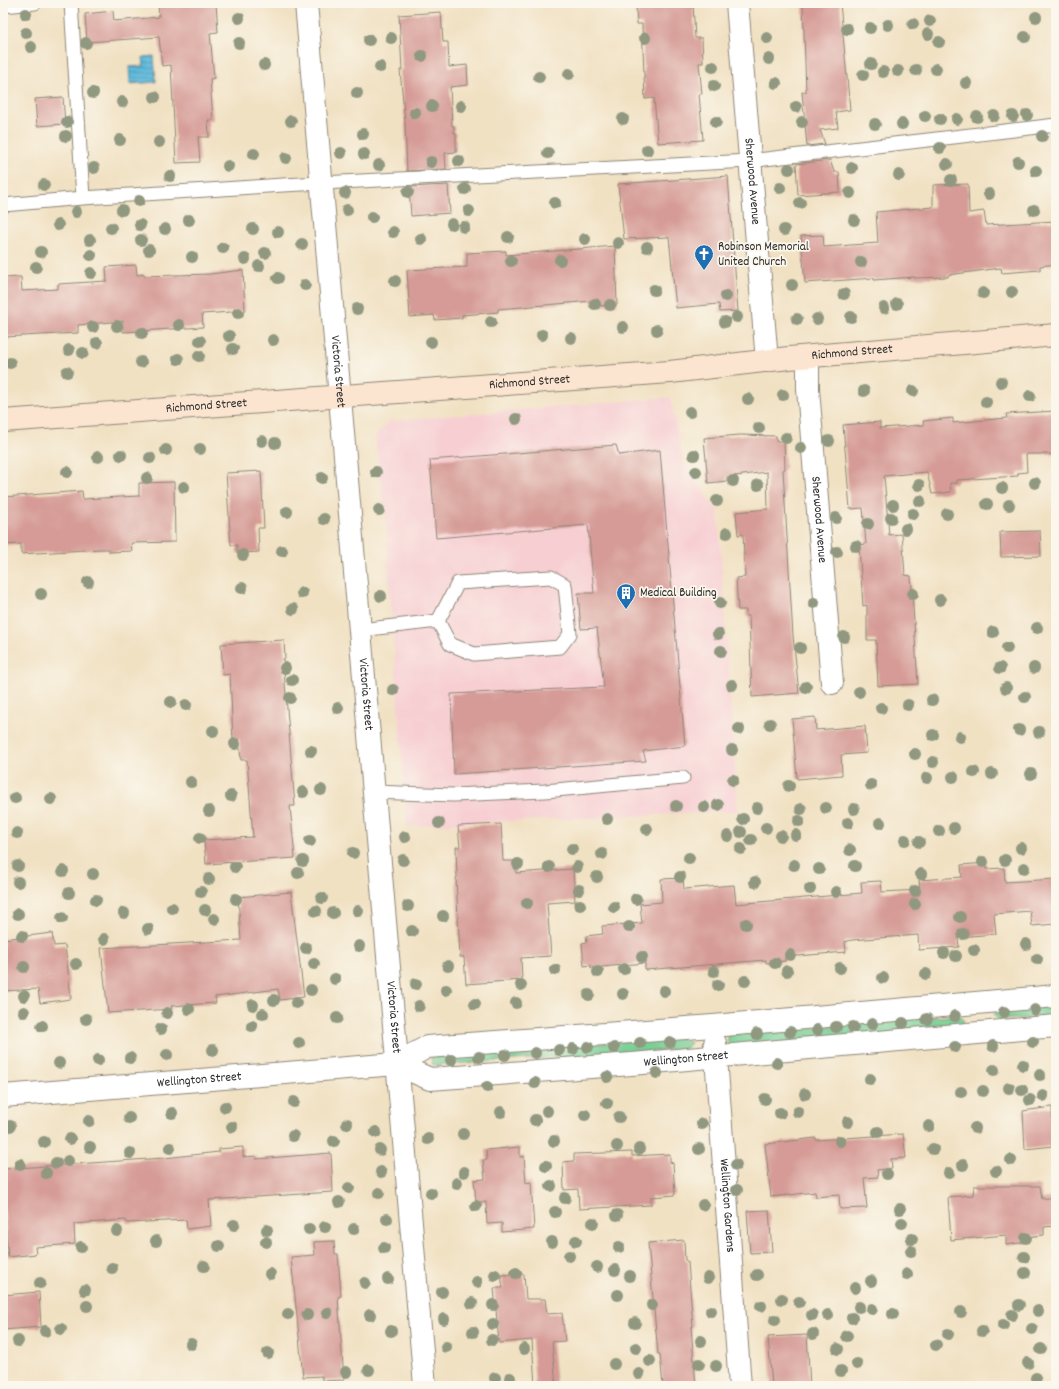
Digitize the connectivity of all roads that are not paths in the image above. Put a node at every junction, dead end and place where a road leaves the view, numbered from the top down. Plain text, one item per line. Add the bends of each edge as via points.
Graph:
1 (35, 3) edge
2 (71, 3) edge
3 (306, 3) edge
4 (737, 3) edge
5 (3, 6) edge
6 (1056, 125) edge
7 (749, 161) junction
8 (322, 184) junction
9 (83, 198) junction
10 (3, 204) edge
11 (1056, 335) edge
12 (808, 357) junction
13 (767, 360) junction
14 (341, 395) junction
15 (3, 421) edge
16 (438, 621) junction
17 (360, 630) junction
18 (832, 683) dead end
19 (683, 778) dead end
20 (374, 792) junction
21 (1056, 996) edge
22 (974, 1003) junction
23 (713, 1026) junction
24 (1056, 1026) edge
25 (978, 1033) junction
26 (716, 1057) junction
27 (396, 1064) junction
28 (3, 1096) edge
29 (425, 1386) edge
30 (740, 1386) edge

1 - 5 lane
2 - 9 lane
3 - 8 street, Victoria Street
4 - 7 street, Sherwood Avenue
6 - 7 lane
7 - 8 lane
7 - 13 street, Sherwood Avenue
8 - 9 lane
8 - 14 street, Victoria Street
9 - 10 lane
11 - 12 main road, Richmond Street
12 - 13 main road, Richmond Street
12 - 18 street, Sherwood Avenue via 808,389
13 - 14 main road, Richmond Street via 670,372
14 - 15 main road, Richmond Street
14 - 17 street, Victoria Street
16 - 16 lane via 450,644 474,654 560,647 570,634 565,585 551,577 458,583
16 - 17 lane
17 - 20 street, Victoria Street
19 - 20 lane via 545,791 453,795
20 - 27 street, Victoria Street
21 - 22 street, Wellington Street
22 - 23 street, Wellington Street
22 - 25 street
23 - 26 street, Wellington Gardens
23 - 27 street, Wellington Street via 427,1047
24 - 25 street, Wellington Street
25 - 26 street, Wellington Street
26 - 27 street, Wellington Street via 430,1079
26 - 30 street, Wellington Gardens
27 - 28 street, Wellington Street
27 - 29 street, Victoria Street

